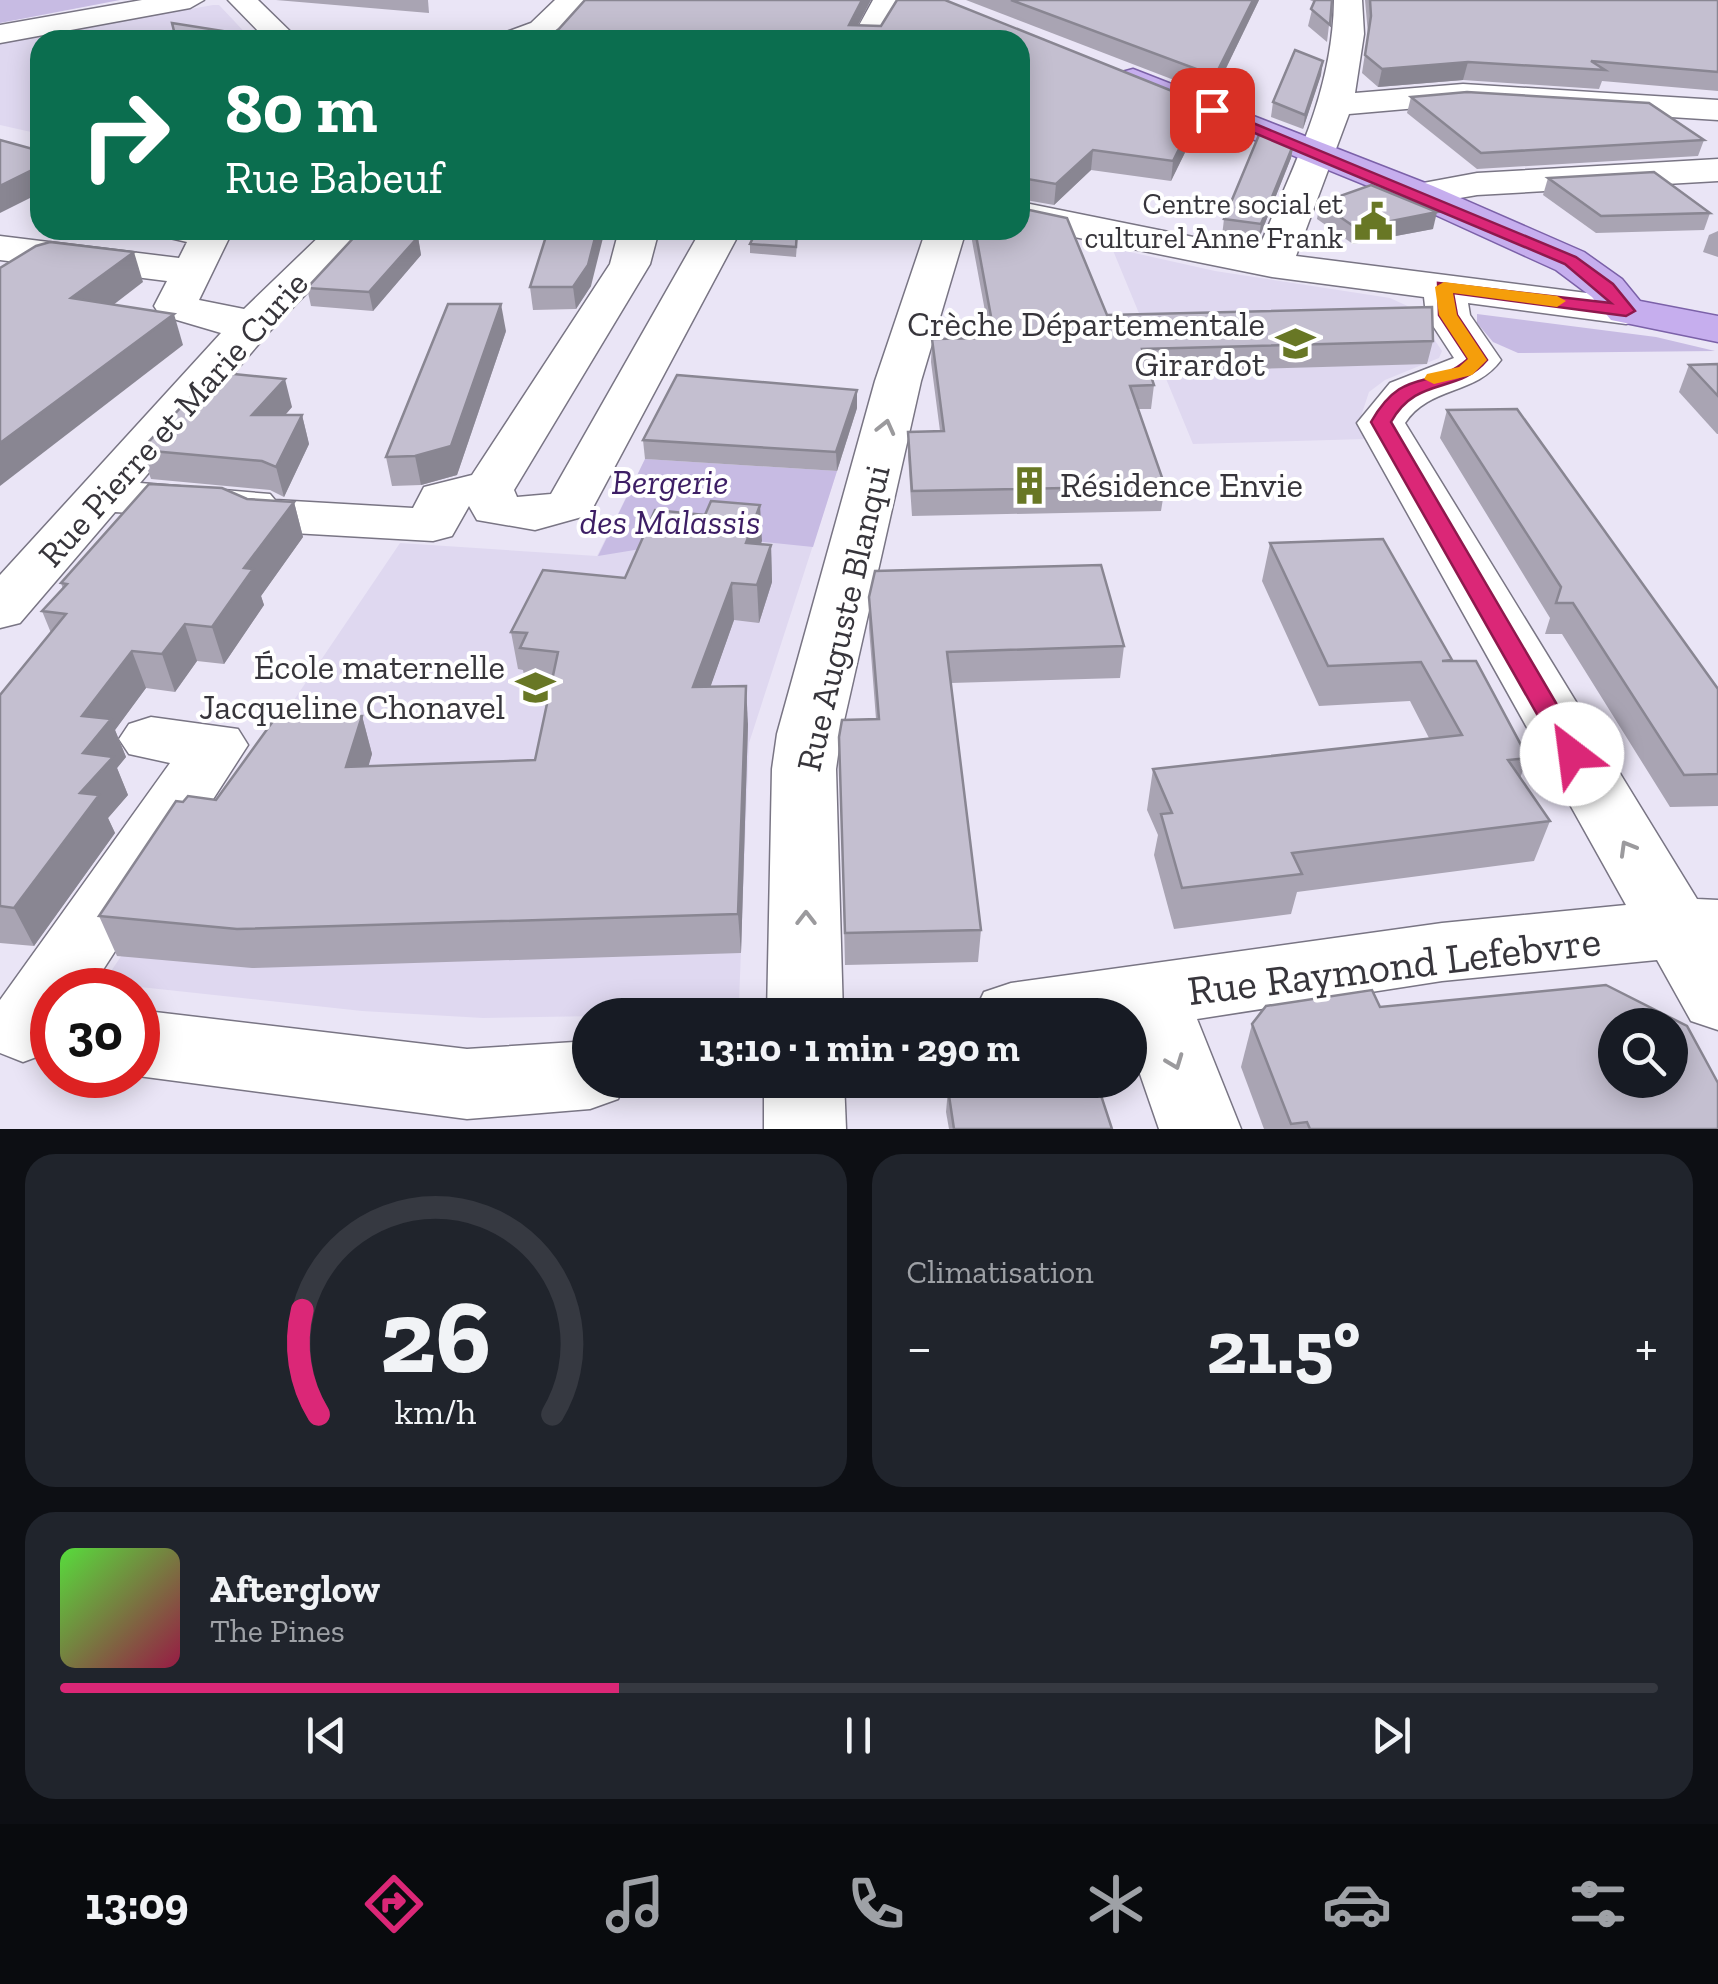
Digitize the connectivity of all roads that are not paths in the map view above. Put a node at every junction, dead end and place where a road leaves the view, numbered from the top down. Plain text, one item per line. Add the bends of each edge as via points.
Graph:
1 (190, 0) edge
2 (242, 0) edge
3 (572, 0) edge
4 (899, 0) edge
5 (1348, 0) edge
6 (274, 30) edge
7 (538, 30) edge
8 (871, 30) edge
9 (0, 34) edge
10 (1096, 65) edge
11 (1335, 104) junction
12 (1718, 110) edge
13 (1318, 152) junction
14 (1718, 170) edge
15 (1420, 194) junction
16 (1030, 216) edge
17 (30, 227) edge
18 (0, 240) edge
19 (208, 240) edge
20 (338, 240) edge
21 (637, 240) edge
22 (716, 240) edge
23 (943, 240) edge
24 (0, 248) edge
25 (1272, 264) junction
26 (192, 272) junction
27 (1444, 287) junction
28 (1626, 311) junction
29 (254, 323) junction
30 (1718, 329) edge
31 (488, 490) junction
32 (99, 496) junction
33 (26, 546) edge
34 (0, 610) edge
35 (150, 739) dead end
36 (1698, 928) edge
37 (1150, 994) junction
38 (805, 998) edge
39 (1124, 998) edge
40 (1718, 999) edge
41 (25, 1029) edge
42 (160, 1046) edge
43 (572, 1076) edge
44 (804, 1098) edge
45 (805, 1129) edge
46 (1200, 1129) edge

1 - 9 street
2 - 6 street
3 - 7 street
4 - 8 street via 884,4
5 - 11 street via 1351,38
10 - 13 main road
11 - 12 street via 1464,94
11 - 13 street
13 - 15 main road
13 - 25 street
14 - 15 street via 1477,184
15 - 28 main road via 1570,260
16 - 25 street
17 - 18 street
19 - 26 street
20 - 29 street, Rue Pierre et Marie Curie
21 - 31 street via 630,264
22 - 31 street via 572,504 530,516 496,509
38 -> 23 street, Rue Auguste Blanqui via 804,769 810,734 898,381
24 - 26 street
25 - 27 street
26 - 29 street via 175,306
27 - 28 street
36 -> 27 street via 1381,422 1412,386 1466,371 1478,360 1448,315
28 - 30 main road
29 - 32 street, Rue Pierre et Marie Curie
31 - 32 street via 442,498 433,525 258,515 252,504
32 - 33 street, Rue Pierre et Marie Curie
33 - 34 street, Rue Pierre et Marie Curie
35 - 41 street via 216,745
36 - 37 street, Rue Raymond Lefebvre via 1442,952
36 - 40 street
37 - 39 street, Rue Raymond Lefebvre
37 -> 46 street
42 - 43 street via 468,1084
44 - 45 street

